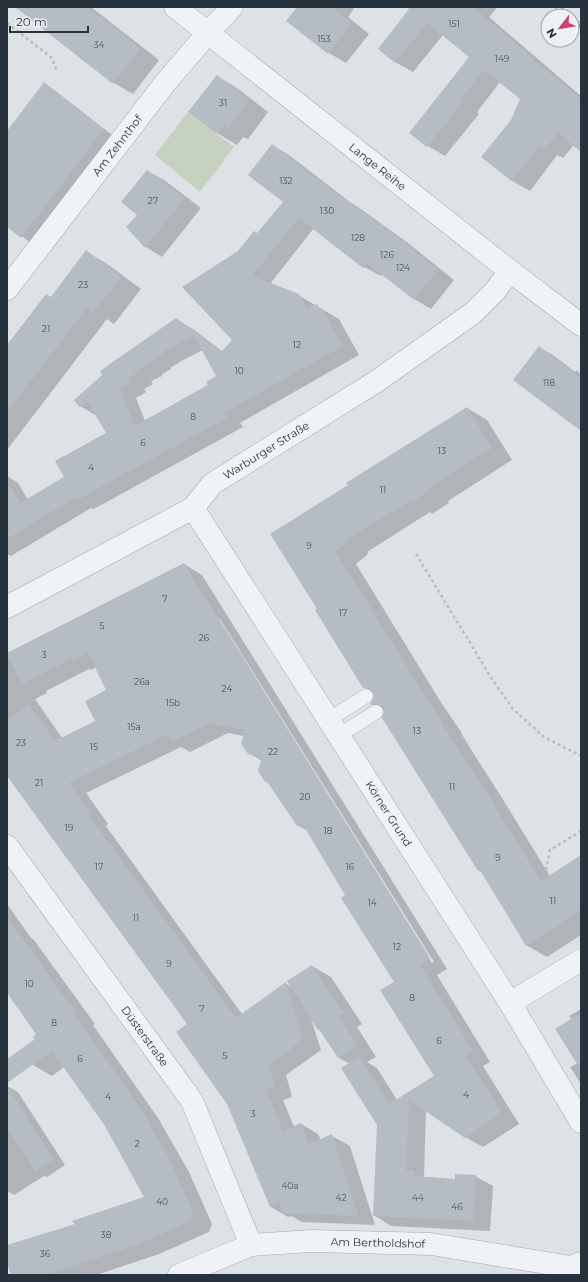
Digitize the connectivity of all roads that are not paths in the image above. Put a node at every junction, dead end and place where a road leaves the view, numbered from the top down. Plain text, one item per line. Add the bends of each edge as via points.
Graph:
1 (176, 7) edge
2 (232, 7) edge
3 (208, 33) junction
4 (510, 271) junction
5 (7, 289) edge
6 (581, 325) edge
7 (193, 508) junction
8 (7, 607) edge
9 (366, 696) dead end
10 (376, 712) dead end
11 (333, 728) junction
12 (7, 846) edge
13 (581, 960) edge
14 (510, 1004) junction
15 (581, 1122) edge
16 (251, 1245) junction
17 (576, 1268) edge
18 (179, 1275) edge

1 - 3 street, Lange Reihe
2 - 3 street, Am Zehnthof
3 - 4 street, Lange Reihe
3 - 5 street, Am Zehnthof via 166,82
4 - 6 street, Lange Reihe
4 - 7 street, Warburger Straße via 473,313 376,382 212,484
7 - 8 street, Warburger Straße
7 - 11 street, Körner Grund
9 - 11 lane
10 - 11 lane
11 - 14 street, Körner Grund
12 - 16 street, Düsterstraße via 192,1101
13 - 14 street
14 - 15 street, Körner Grund
16 - 17 street, Am Bertholdshof via 312,1241 431,1244
16 - 18 street, Am Bertholdshof

